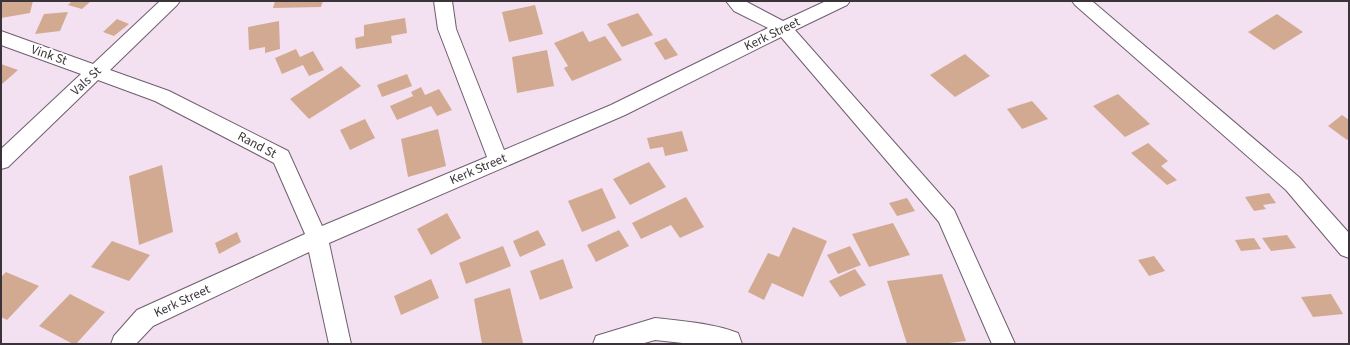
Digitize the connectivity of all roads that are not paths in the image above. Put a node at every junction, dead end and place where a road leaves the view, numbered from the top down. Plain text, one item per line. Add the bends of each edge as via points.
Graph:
1 (170, 1) edge
2 (442, 1) edge
3 (735, 1) edge
4 (841, 1) edge
5 (1081, 1) edge
6 (783, 28) junction
7 (1, 38) edge
8 (97, 71) junction
9 (1, 161) edge
10 (499, 161) junction
11 (317, 238) junction
12 (1349, 248) edge
13 (122, 344) edge
14 (340, 344) edge
15 (604, 344) edge
16 (731, 344) edge
17 (1004, 344) edge

1 - 8 street, Vals St
2 - 10 street via 447,29
3 - 6 street via 740,7
4 - 6 street, Kerk Street
5 - 12 street via 1292,184
6 - 10 street, Kerk Street via 618,110
6 - 17 street via 947,216
7 - 8 street, Vink St
8 - 9 street, Vals St
8 - 11 street, Rand St via 162,96 281,157
10 - 11 street, Kerk Street
11 - 13 street, Kerk Street via 145,318
11 - 14 street, Rand St
15 - 16 street via 655,329 691,333 730,341

